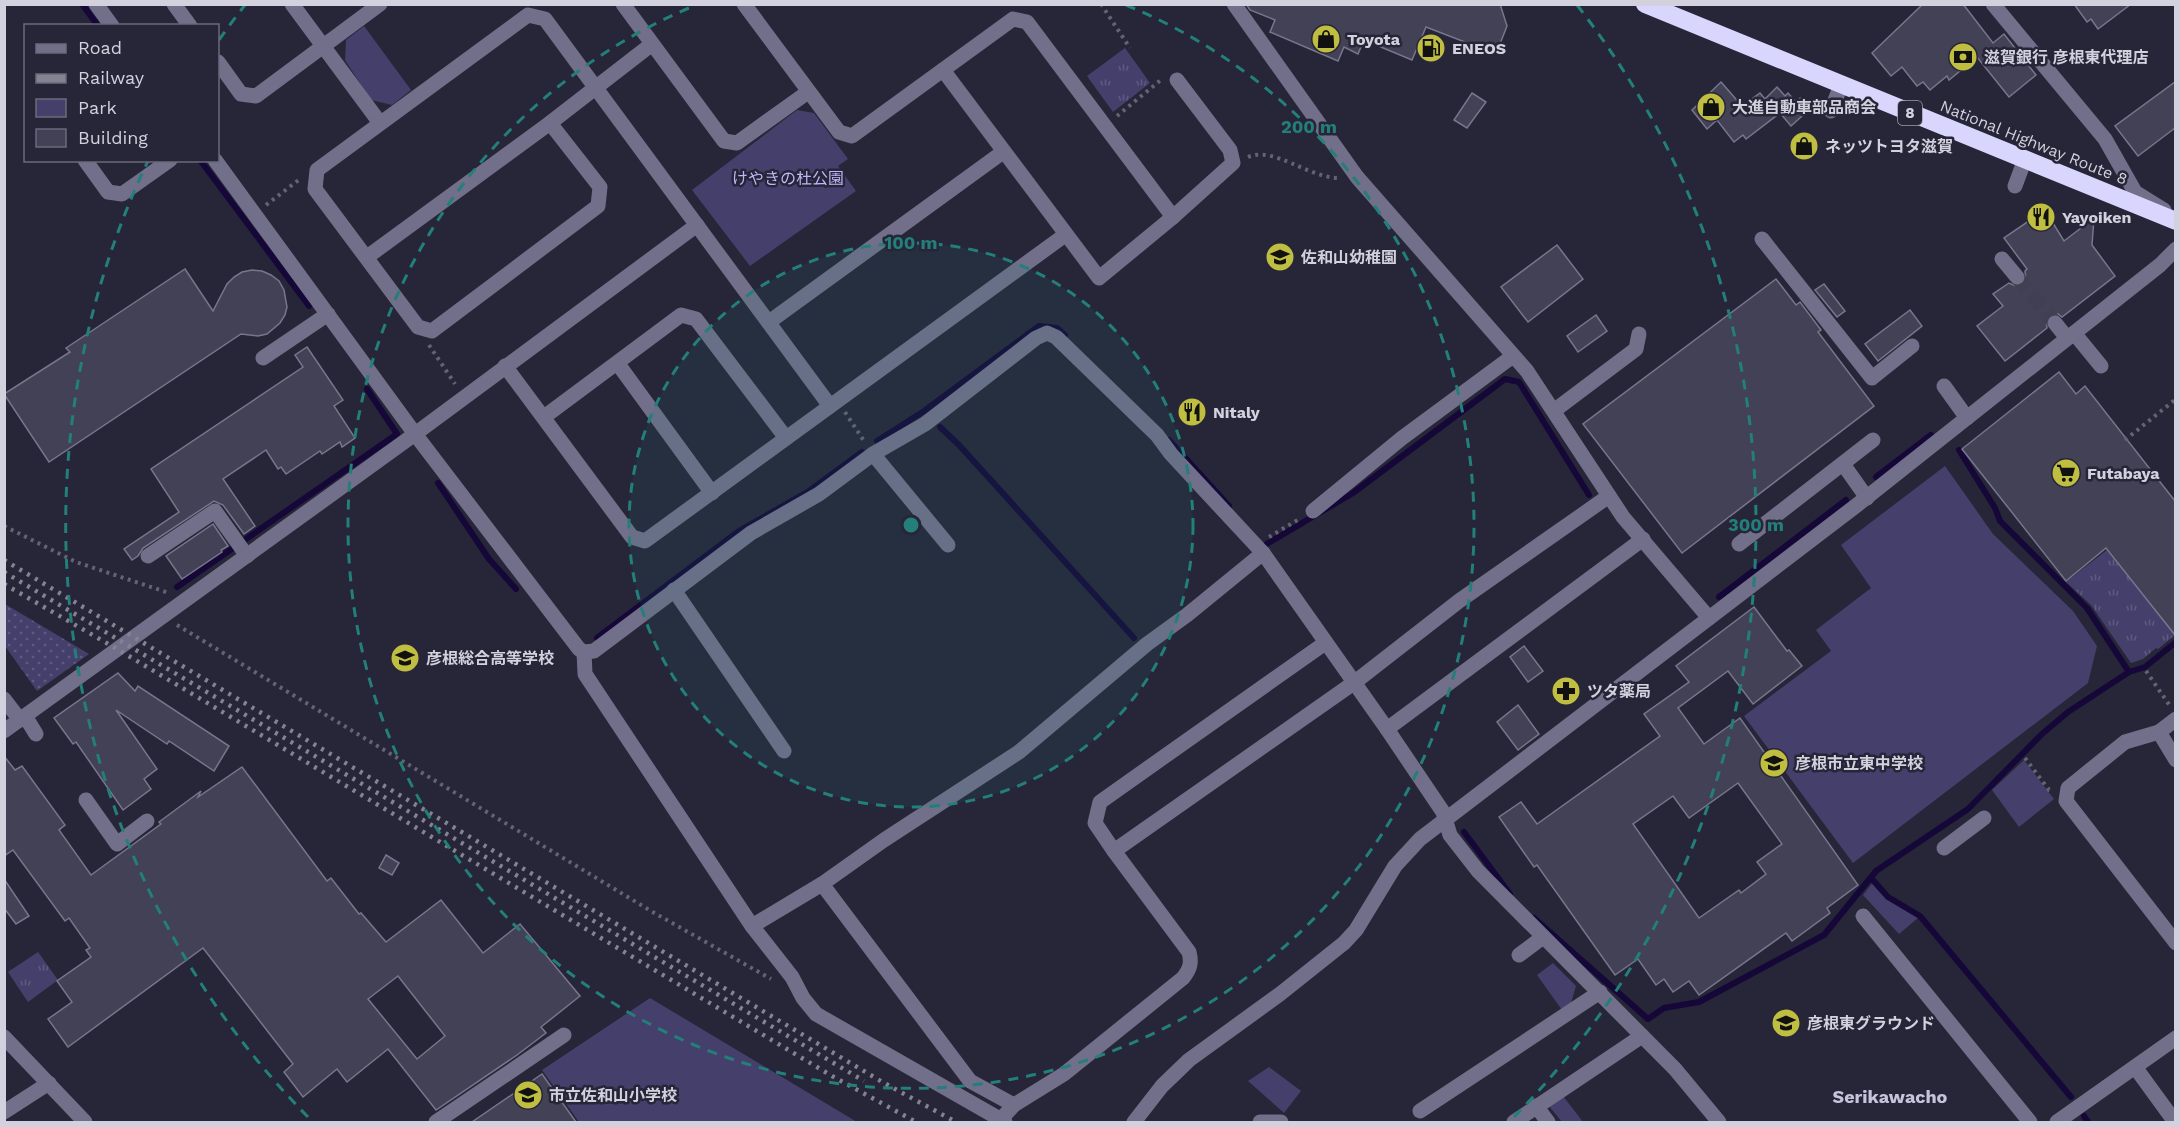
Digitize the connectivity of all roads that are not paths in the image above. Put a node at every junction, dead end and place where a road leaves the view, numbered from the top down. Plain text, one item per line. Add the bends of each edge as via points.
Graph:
1 (96, 4) edge
2 (174, 4) edge
3 (292, 4) edge
4 (380, 4) edge
5 (623, 4) edge
6 (744, 4) edge
7 (1234, 4) edge
8 (1645, 4) edge
9 (1994, 4) edge
10 (2026, 18) dead end
11 (111, 24) edge
12 (189, 24) edge
13 (2013, 28) junction
14 (652, 44) junction
15 (323, 46) junction
16 (219, 63) edge
17 (943, 70) junction
18 (1177, 80) road end
19 (1841, 85) junction
20 (595, 88) junction
21 (808, 92) junction
22 (1831, 111) dead end
23 (380, 123) junction
24 (550, 123) junction
25 (1003, 152) junction
26 (2025, 159) junction
27 (86, 162) edge
28 (167, 162) edge
29 (217, 162) edge
30 (2015, 186) dead end
31 (1173, 217) junction
32 (2175, 219) edge
33 (697, 225) junction
34 (1065, 235) junction
35 (1762, 239) dead end
36 (2175, 249) edge
37 (367, 257) junction
38 (2002, 259) dead end
39 (2017, 277) tunnel mouth
40 (328, 314) junction
41 (769, 322) junction
42 (2055, 323) tunnel mouth
43 (1639, 334) dead end
44 (2071, 336) junction
45 (1912, 346) dead end
46 (1512, 350) junction
47 (263, 358) dead end
48 (618, 364) junction
49 (505, 366) junction
50 (2101, 366) dead end
51 (1944, 386) dead end
52 (837, 408) junction
53 (1555, 410) junction
54 (544, 417) junction
55 (1967, 418) junction
56 (415, 434) junction
57 (786, 438) junction
58 (1873, 441) dead end
59 (873, 454) junction
60 (1843, 464) junction
61 (712, 493) junction
62 (1609, 496) junction
63 (1867, 498) junction
64 (1313, 511) road end
65 (1643, 539) junction
66 (1739, 544) dead end
67 (948, 545) dead end
68 (241, 548) junction
69 (1259, 549) junction
70 (148, 556) dead end
71 (674, 590) junction
72 (1709, 618) junction
73 (1325, 643) junction
74 (584, 652) junction
75 (1355, 682) junction
76 (4, 699) edge
77 (2173, 714) edge
78 (22, 718) junction
79 (1387, 729) junction
80 (4, 731) edge
81 (2159, 732) junction
82 (36, 734) dead end
83 (784, 751) dead end
84 (2175, 760) edge
85 (86, 800) dead end
86 (1984, 818) dead end
87 (147, 821) dead end
88 (1445, 821) junction
89 (1944, 848) dead end
90 (1114, 850) junction
91 (822, 884) junction
92 (1863, 916) dead end
93 (752, 926) junction
94 (1543, 937) junction
95 (2175, 943) edge
96 (1519, 955) dead end
97 (1600, 992) junction
98 (564, 1035) dead end
99 (1642, 1036) junction
100 (4, 1037) edge
101 (2175, 1038) edge
102 (2135, 1068) junction
103 (49, 1083) junction
104 (1014, 1106) junction
105 (1536, 1106) junction
106 (1420, 1111) dead end
107 (4, 1112) edge
108 (1002, 1121) edge
109 (85, 1122) edge
110 (436, 1122) edge
111 (1134, 1122) edge
112 (1260, 1122) edge
113 (1281, 1122) edge
114 (1514, 1122) edge
115 (1548, 1122) edge
116 (1719, 1122) edge
117 (2030, 1122) edge
118 (2057, 1122) edge
119 (2175, 1122) edge

1 - 11 street
2 - 12 street
3 - 15 street
4 - 15 street
5 - 14 street
6 - 21 street
7 - 46 street via 1358,177
8 - 19 highway, National Highway Route 8 / 8
9 - 13 street
10 - 13 street
13 - 32 street via 2105,139 2135,192
14 - 20 street
14 - 21 street via 724,141 737,143
15 - 16 street via 256,96 241,94
15 - 23 street
17 - 21 street via 852,136 839,132
17 - 25 street
17 - 31 street via 1013,19 1028,22
18 - 31 street via 1230,150 1233,163
19 - 22 street
19 - 26 highway, National Highway Route 8 / 8
20 - 23 street via 545,19 528,15
20 - 24 street
20 - 33 street
23 - 37 street via 317,170 315,189
24 - 37 street
24 - 37 street via 600,187 598,207 432,331 418,327
25 - 34 street
25 - 41 street
26 - 30 street
26 - 32 highway, National Highway Route 8 / 8
27 - 28 street via 108,192 122,195
29 - 40 street
31 - 34 street via 1099,278
33 - 41 street
33 - 49 street
34 - 52 street
35 - 45 street via 1872,378
36 - 44 street
38 - 39 street
40 - 47 street
40 - 56 street
41 - 52 street
42 - 44 street
43 - 53 street via 1636,349
44 - 50 street
44 - 55 street
46 - 53 street
46 - 64 street
48 - 54 street
48 - 57 street via 681,315 696,319
48 - 61 street
49 - 54 street
49 - 56 street
51 - 55 street
52 - 57 street
53 - 62 street
54 - 61 street via 632,537 645,541
55 - 63 street
56 - 68 street
56 - 74 street
57 - 61 street
58 - 60 street
59 - 67 street
59 - 69 street via 925,424 1047,333 1056,337 1157,435
59 - 71 street via 819,494 751,533
60 - 63 street
60 - 66 street
62 - 65 street
62 - 75 street via 1459,601
63 - 72 street
65 - 72 street
65 - 79 street
68 - 70 street via 216,511
68 - 78 street via 180,603
69 - 73 street
69 - 91 street via 1187,615 1019,752
71 - 74 street via 594,651
71 - 83 street
72 - 88 street
73 - 75 street
73 - 90 street via 1100,802 1095,823
74 - 93 street via 585,674
75 - 79 street
75 - 90 street
76 - 78 street
77 - 81 street
78 - 80 street
78 - 82 street
79 - 88 street via 1443,812
81 - 84 street
81 - 95 street via 2125,742 2068,788 2066,801 2091,841
85 - 87 street via 117,844
86 - 89 street
88 - 94 street via 1450,835 1478,872
88 - 111 street via 1420,839 1395,866 1362,922 1344,943 1189,1060
90 - 104 street via 1189,952 1190,969 1064,1074
91 - 93 street
91 - 104 street via 970,1081
92 - 117 street
93 - 108 street via 816,1014
94 - 96 street
94 - 97 street
97 - 99 street
97 - 106 street
98 - 110 street
99 - 105 street
99 - 116 street
100 - 103 street
101 - 102 street
102 - 118 street via 2083,1098
102 - 119 street
103 - 107 street
103 - 109 street
104 - 108 street
105 - 114 street
105 - 115 street
112 - 113 street

